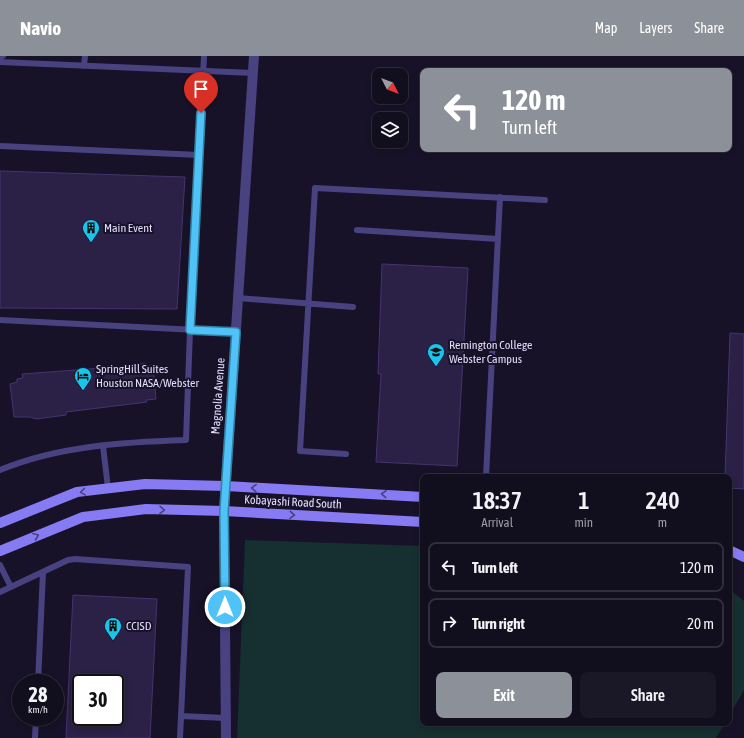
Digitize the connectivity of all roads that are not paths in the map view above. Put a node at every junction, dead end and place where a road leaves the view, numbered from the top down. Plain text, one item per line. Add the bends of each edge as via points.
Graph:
1 (3, 56) edge
2 (85, 56) edge
3 (204, 56) edge
4 (254, 56) edge
5 (0, 57) edge
6 (0, 62) edge
7 (84, 66) junction
8 (203, 71) junction
9 (253, 73) junction
10 (0, 146) edge
11 (199, 155) junction
12 (500, 197) junction
13 (545, 200) dead end
14 (357, 230) dead end
15 (498, 239) junction
16 (238, 298) junction
17 (308, 304) junction
18 (353, 307) dead end
19 (0, 320) edge
20 (190, 330) junction
21 (236, 332) junction
22 (103, 446) junction
23 (346, 454) dead end
24 (0, 470) edge
25 (486, 474) edge
26 (226, 486) junction
27 (108, 488) junction
28 (420, 497) edge
29 (224, 511) junction
30 (420, 522) edge
31 (0, 523) edge
32 (0, 551) edge
33 (732, 551) edge
34 (744, 557) edge
35 (0, 565) edge
36 (43, 572) junction
37 (11, 587) junction
38 (0, 592) edge
39 (38, 674) edge
40 (181, 716) junction
41 (226, 718) junction
42 (36, 726) edge
43 (35, 738) edge
44 (180, 738) edge
45 (226, 738) edge

1 - 5 lane
2 - 7 lane
3 - 8 lane
4 - 9 street, Magnolia Avenue
6 - 7 lane
7 - 8 lane
8 - 9 lane
8 - 11 lane
9 - 16 street, Magnolia Avenue
10 - 11 lane
11 - 20 lane
12 - 13 lane
12 - 15 lane
12 - 17 lane via 315,188
14 - 15 lane
15 - 25 lane
16 - 17 lane
16 - 21 street, Magnolia Avenue
17 - 18 lane
17 - 23 lane via 300,450
19 - 20 lane
20 - 21 lane
20 - 22 lane via 186,440 144,441
21 - 26 street, Magnolia Avenue
22 - 24 lane via 53,454
22 - 27 lane
26 - 27 street, Kobayashi Road South via 145,484
28 -> 26 street, Kobayashi Road South
26 - 29 street, Magnolia Avenue
27 -> 31 street, Kobayashi Road South via 77,492
29 -> 30 street, Kobayashi Road South
32 -> 29 street, Kobayashi Road South via 83,517 146,509
29 - 41 street, Magnolia Avenue
33 - 34 street
35 - 37 lane
36 - 37 lane
36 - 39 lane
36 - 40 lane via 75,559 188,567
37 - 38 lane
40 - 41 lane
40 - 44 lane
41 - 45 street, Magnolia Avenue
42 - 43 lane

